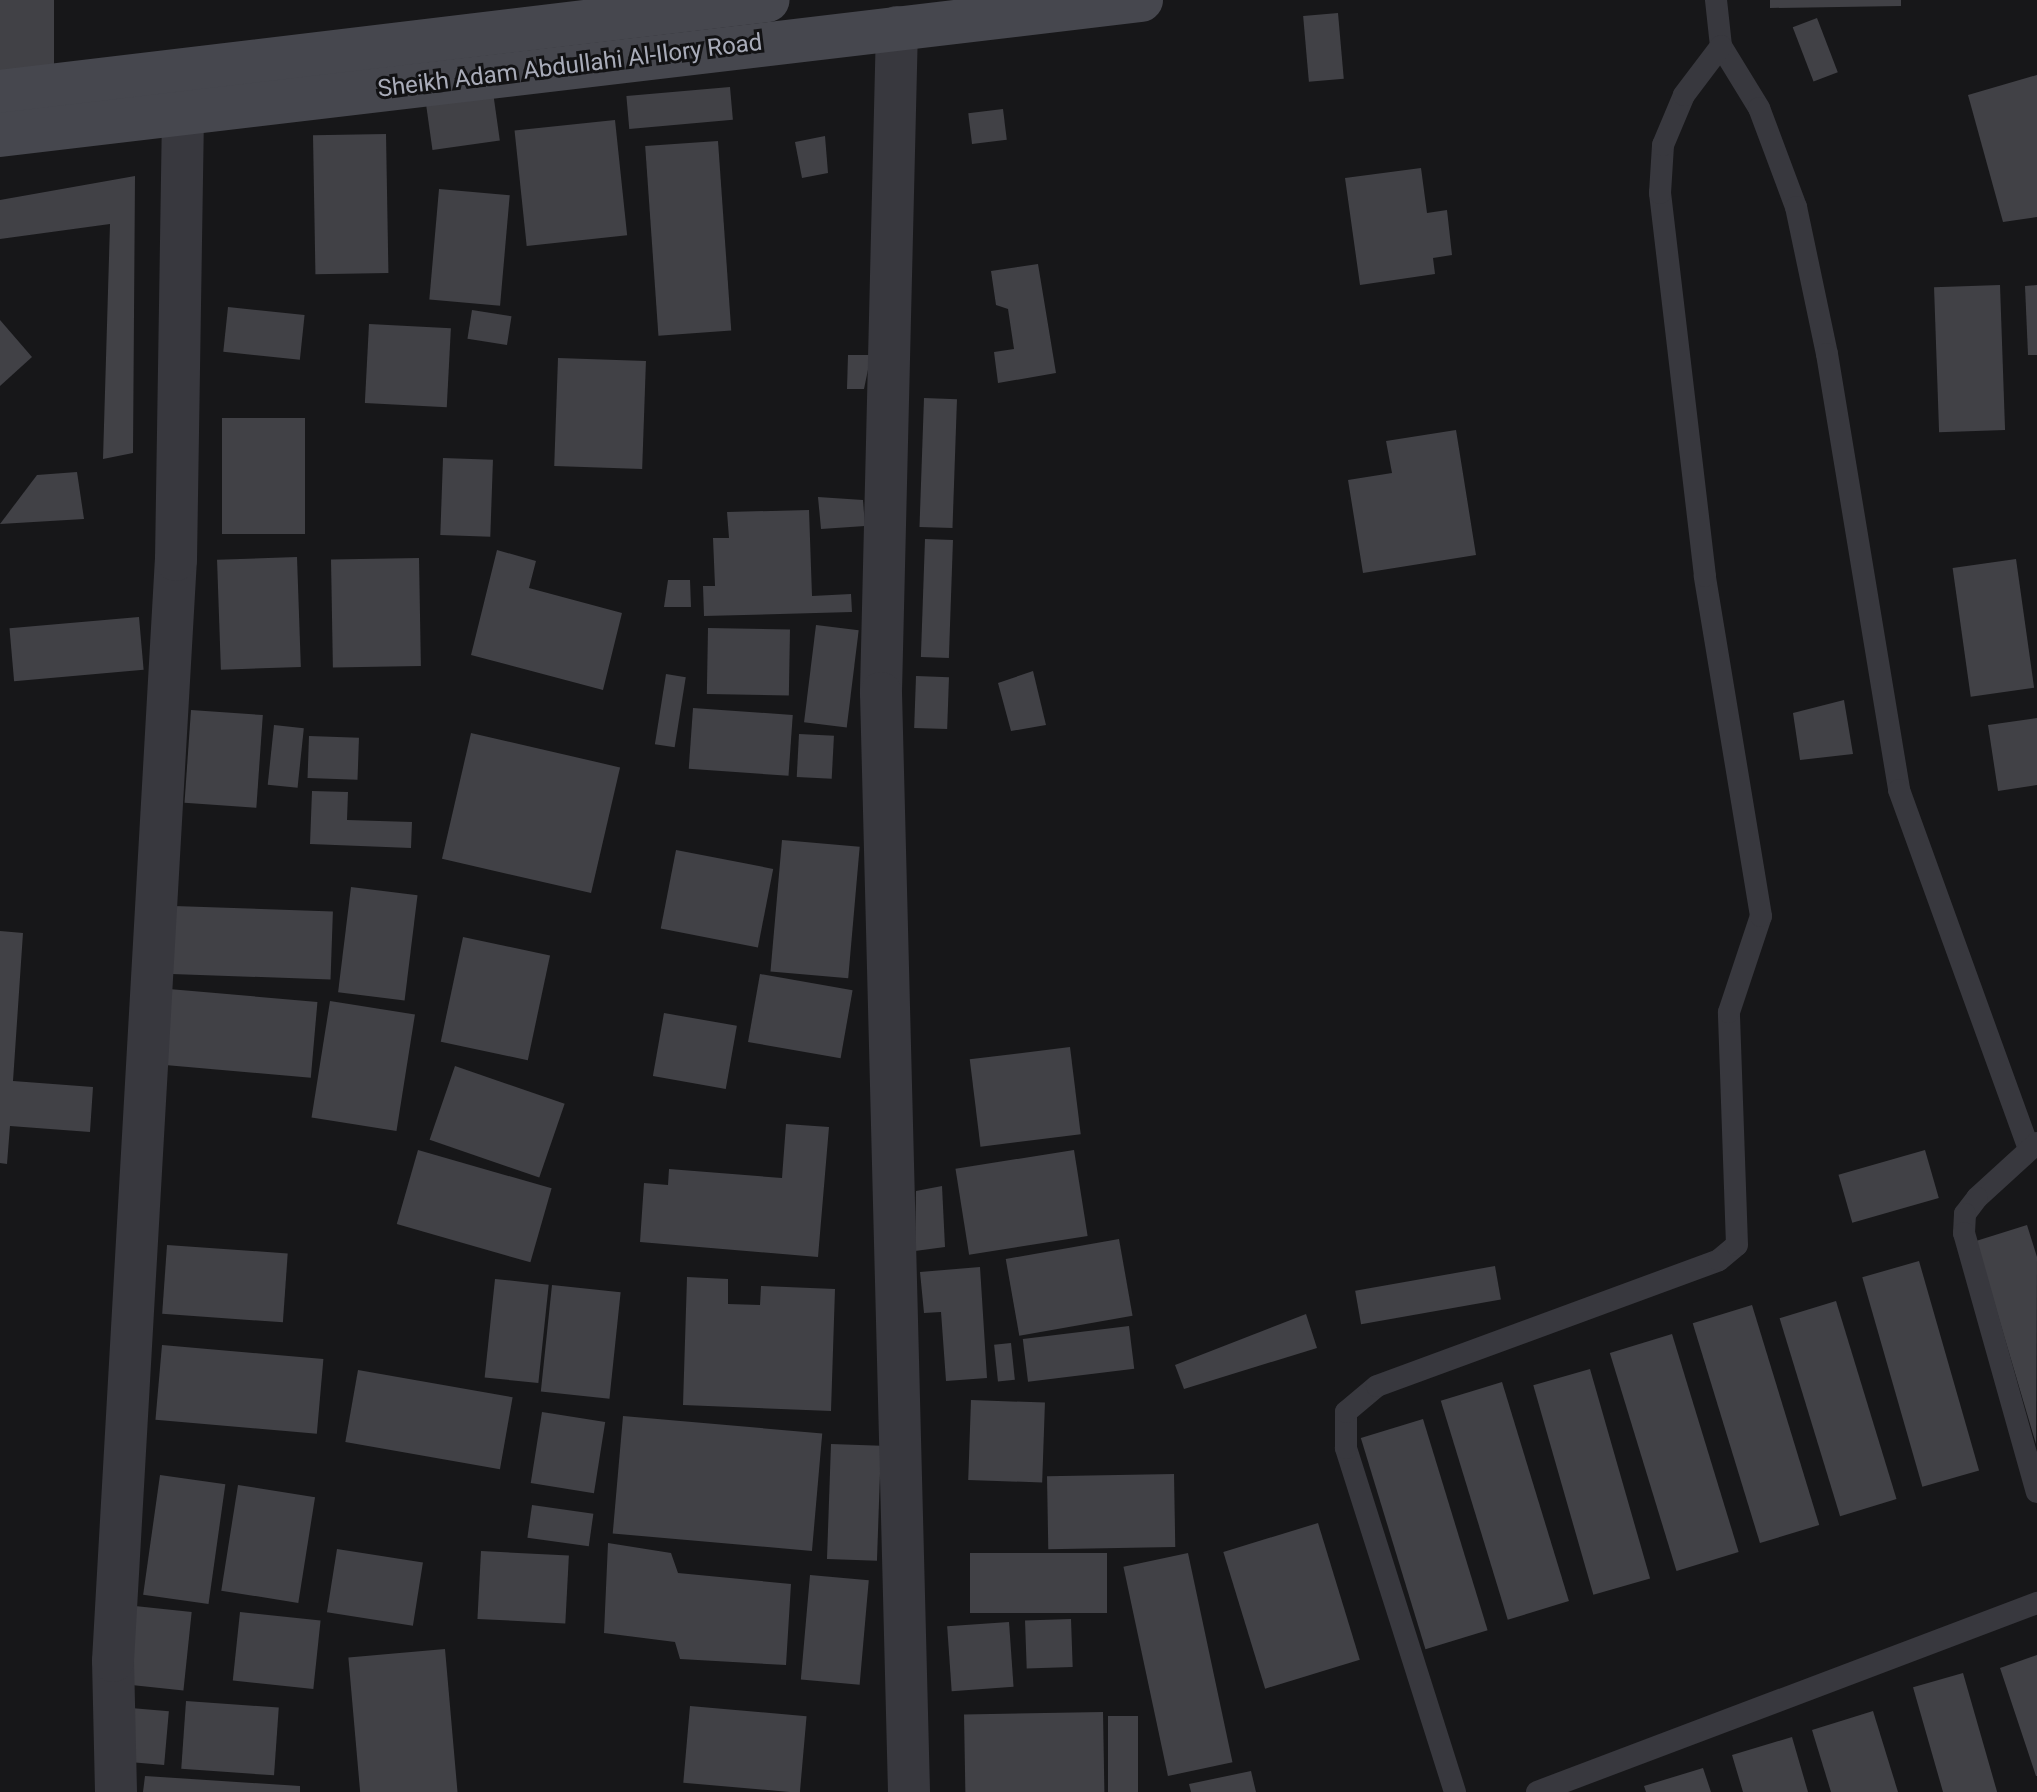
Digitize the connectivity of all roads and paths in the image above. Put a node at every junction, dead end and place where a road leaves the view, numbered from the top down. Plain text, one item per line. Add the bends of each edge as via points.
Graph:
1 (768, 0) edge
2 (1141, 0) edge
3 (1716, 0) edge
4 (897, 27) junction
5 (1721, 46) junction
6 (0, 92) edge
7 (183, 112) junction
8 (0, 135) edge
9 (2032, 1145) edge
10 (2037, 1492) edge
11 (2037, 1603) edge
12 (116, 1792) edge
13 (909, 1792) edge
14 (1455, 1792) edge
15 (1537, 1792) edge

1 - 6 street, Sheikh Adam Abdullahi Al-Ilory Road
2 - 4 street, Sheikh Adam Abdullahi Al-Ilory Road
3 - 5 lane
4 - 7 street, Sheikh Adam Abdullahi Al-Ilory Road
4 - 13 street via 881,693
5 - 9 lane via 1759,108 1796,207 1827,354 1899,790
5 - 14 lane via 1684,95 1668,132 1660,193 1705,576 1761,916 1729,1012 1737,1245 1719,1260 1377,1386 1346,1412 1346,1448
7 - 8 street, Sheikh Adam Abdullahi Al-Ilory Road
7 - 12 street via 175,575 113,1661
9 - 10 lane via 1965,1214 1964,1233
11 - 15 lane

